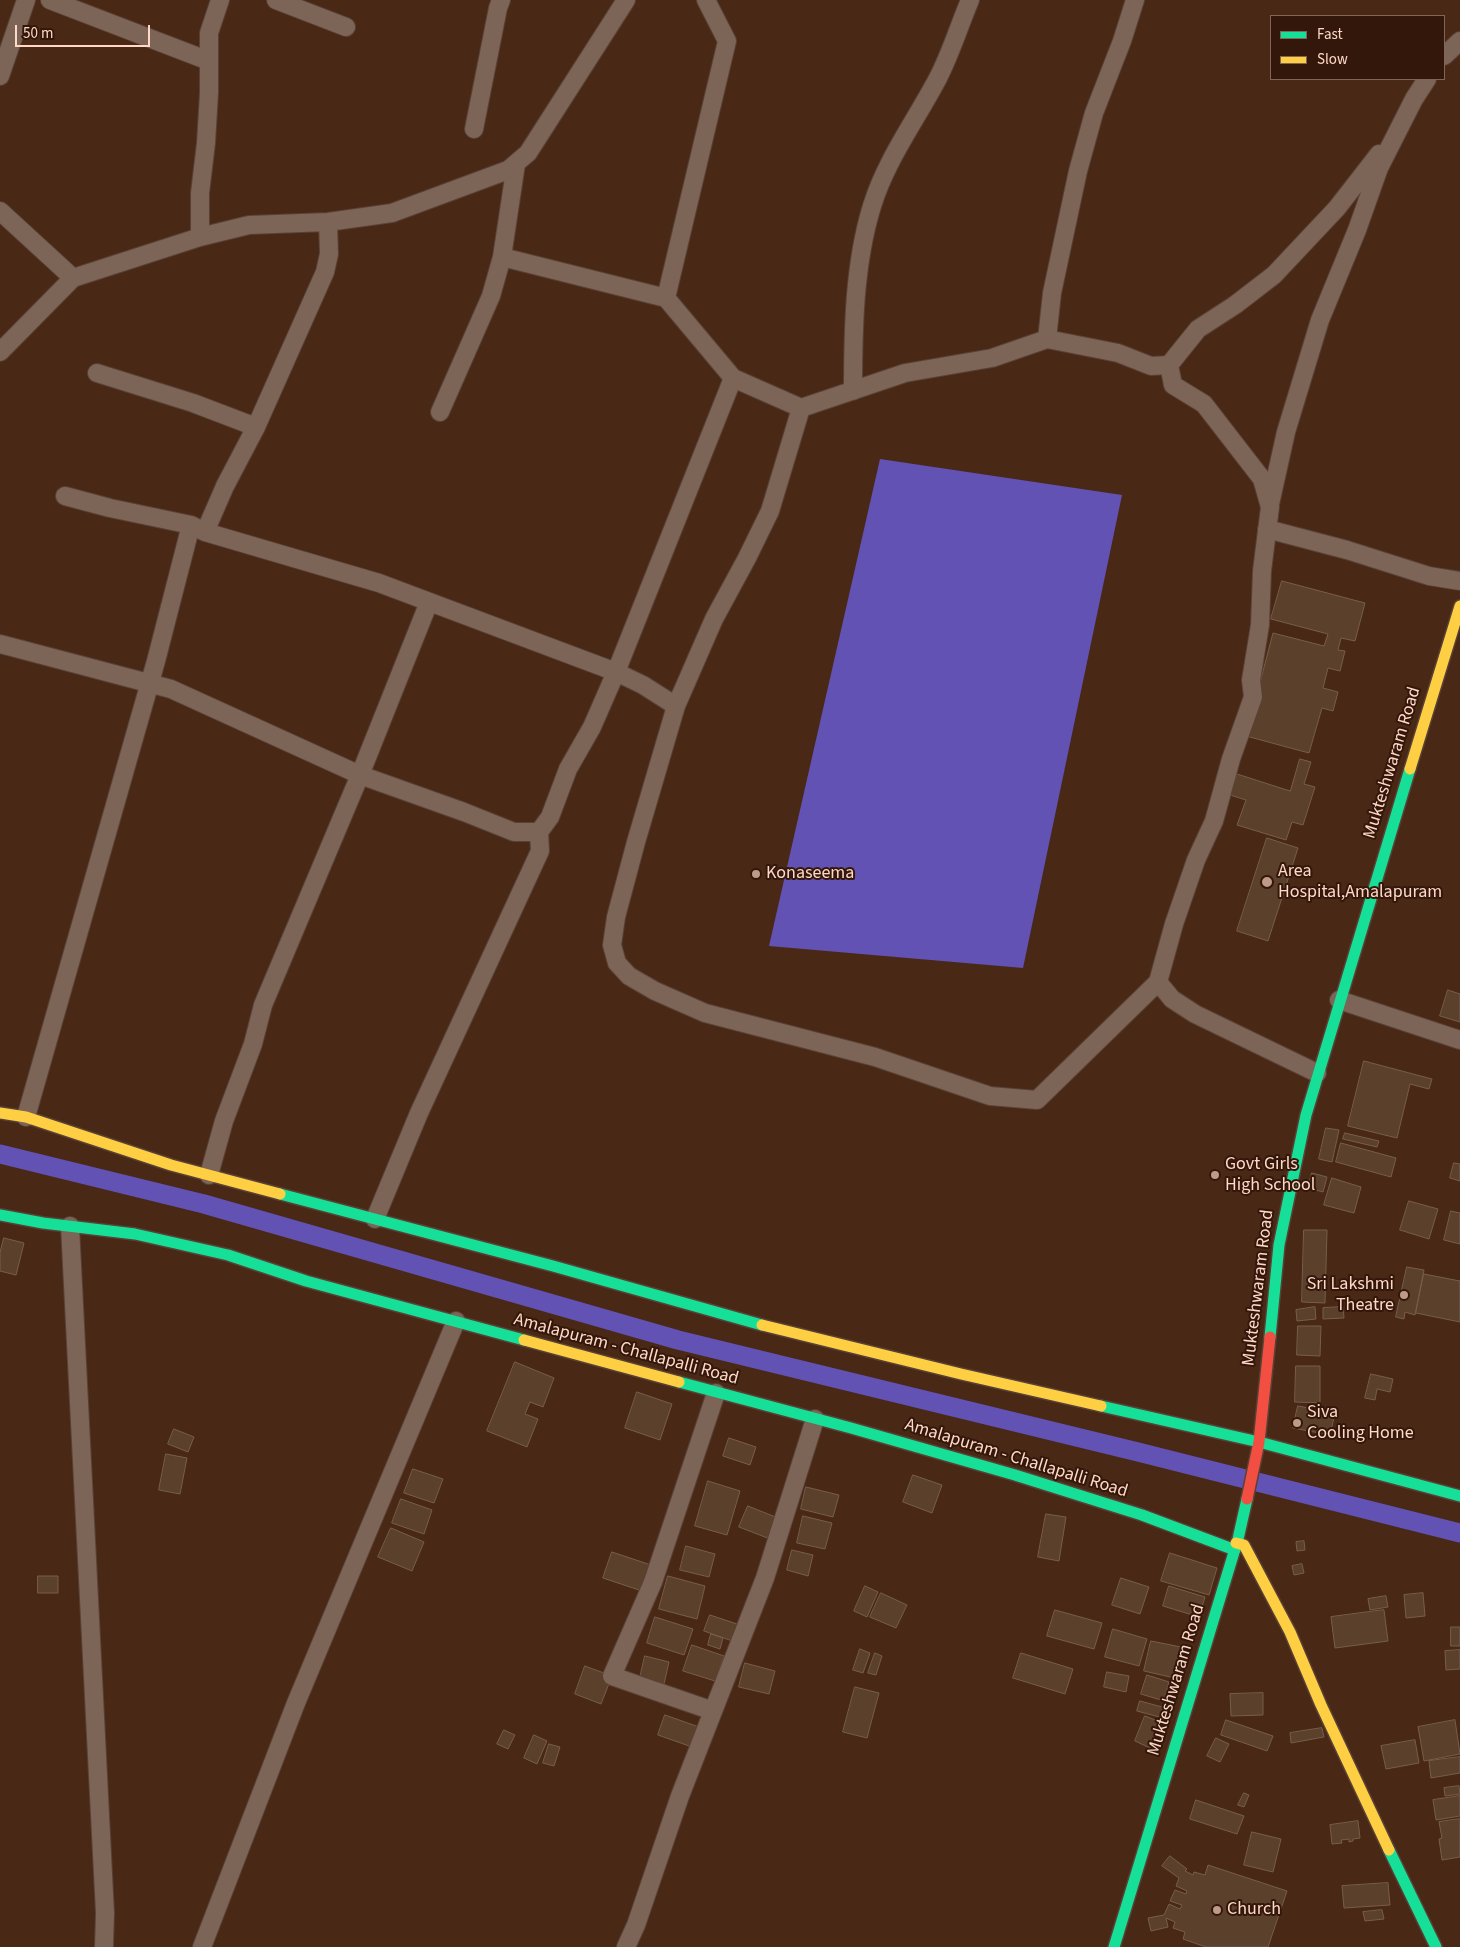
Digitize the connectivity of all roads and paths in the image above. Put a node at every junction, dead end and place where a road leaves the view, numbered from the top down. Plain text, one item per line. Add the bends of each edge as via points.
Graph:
1 (26, 0) edge
2 (50, 0) edge
3 (220, 0) edge
4 (276, 0) edge
5 (501, 0) edge
6 (626, 0) edge
7 (706, 0) edge
8 (970, 0) edge
9 (1135, 0) edge
10 (346, 27) dead end
11 (1460, 41) edge
12 (1445, 55) edge
13 (209, 61) junction
14 (0, 76) edge
15 (1426, 80) edge
16 (474, 129) dead end
17 (1398, 130) junction
18 (516, 164) junction
19 (0, 211) edge
20 (328, 222) junction
21 (200, 237) junction
22 (502, 258) junction
23 (73, 278) junction
24 (666, 298) junction
25 (1048, 339) junction
26 (0, 352) edge
27 (1169, 365) junction
28 (97, 373) dead end
29 (733, 378) junction
30 (853, 391) junction
31 (801, 408) junction
32 (440, 412) dead end
33 (256, 427) junction
34 (66, 496) dead end
35 (1270, 507) junction
36 (198, 528) junction
37 (1268, 529) junction
38 (1460, 581) edge
39 (429, 602) junction
40 (1460, 606) edge
41 (0, 644) edge
42 (616, 672) junction
43 (150, 682) junction
44 (676, 706) junction
45 (360, 775) junction
46 (539, 832) junction
47 (1158, 982) junction
48 (1339, 1000) junction
49 (1460, 1040) edge
50 (1317, 1073) junction
51 (0, 1113) edge
52 (26, 1117) junction
53 (210, 1175) junction
54 (0, 1215) edge
55 (375, 1219) junction
56 (70, 1226) junction
57 (456, 1321) junction
58 (716, 1393) junction
59 (815, 1419) junction
60 (1259, 1442) junction
61 (1460, 1496) edge
62 (1235, 1546) junction
63 (713, 1711) junction
64 (104, 1947) edge
65 (202, 1947) edge
66 (626, 1947) edge
67 (1114, 1947) edge
68 (1436, 1947) edge

1 - 14 street
2 - 13 street
3 - 13 street via 209,33
4 - 10 street
5 - 16 street
6 - 18 street via 528,154
7 - 24 street via 728,41
8 - 30 street via 939,76 891,161 872,206 860,262 854,316
9 - 25 street via 1094,113 1078,171 1052,293
11 - 12 street
13 - 21 street
15 - 17 street
17 - 27 street via 1337,208 1274,275 1198,329
17 - 35 street via 1379,168 1320,320 1286,432
18 - 20 street via 508,170 392,213
18 - 22 street
19 - 23 street
20 - 21 street via 249,225
20 - 33 street via 329,254 325,272
21 - 23 street
22 - 24 street
22 - 32 street via 491,296
23 - 26 street
24 - 29 street
25 - 27 street via 1118,353 1151,366
25 - 30 street via 992,358 905,373
27 - 35 street via 1173,385 1204,404 1262,479
28 - 33 street via 194,402
29 - 31 street
29 - 42 street
30 - 31 street
31 - 44 street via 770,511 714,619
33 - 36 street
34 - 36 street
35 - 37 street
36 - 39 street via 379,583
36 - 43 street
37 - 38 street via 1429,576
37 - 47 street via 1260,625 1251,680 1252,697 1214,821 1196,860 1174,924
39 - 42 street
39 - 45 street
40 - 48 main road, Mukteshwaram Road
41 - 43 street
42 - 44 street
42 - 46 street via 592,727 568,769 550,817
43 - 45 street
43 - 52 street
44 - 47 street via 636,842 612,945 617,963 630,976 655,991 705,1013 875,1057 990,1096 1037,1100
45 - 46 street via 514,832
45 - 53 street via 263,1005 253,1044 224,1121
46 - 55 street via 540,851
47 - 50 street via 1172,999 1195,1014
48 - 49 street
48 - 50 main road, Mukteshwaram Road
50 - 60 main road, Mukteshwaram Road via 1278,1246
51 - 52 main road
52 - 53 main road
53 - 55 main road
54 - 56 main road, Amalapuram - Challapalli Road
55 - 60 main road via 742,1320
56 - 57 main road, Amalapuram - Challapalli Road via 135,1234 228,1255 306,1281
56 - 64 street via 105,1913
57 - 58 main road, Amalapuram - Challapalli Road
57 - 65 street via 296,1703
58 - 59 main road, Amalapuram - Challapalli Road
58 - 63 street via 652,1582 612,1676
59 - 62 main road, Amalapuram - Challapalli Road via 1015,1475
59 - 63 street via 764,1578
60 - 61 main road
60 - 62 main road, Mukteshwaram Road
62 - 67 main road, Mukteshwaram Road
62 - 68 main road via 1244,1545 1290,1632 1349,1767
63 - 66 street

